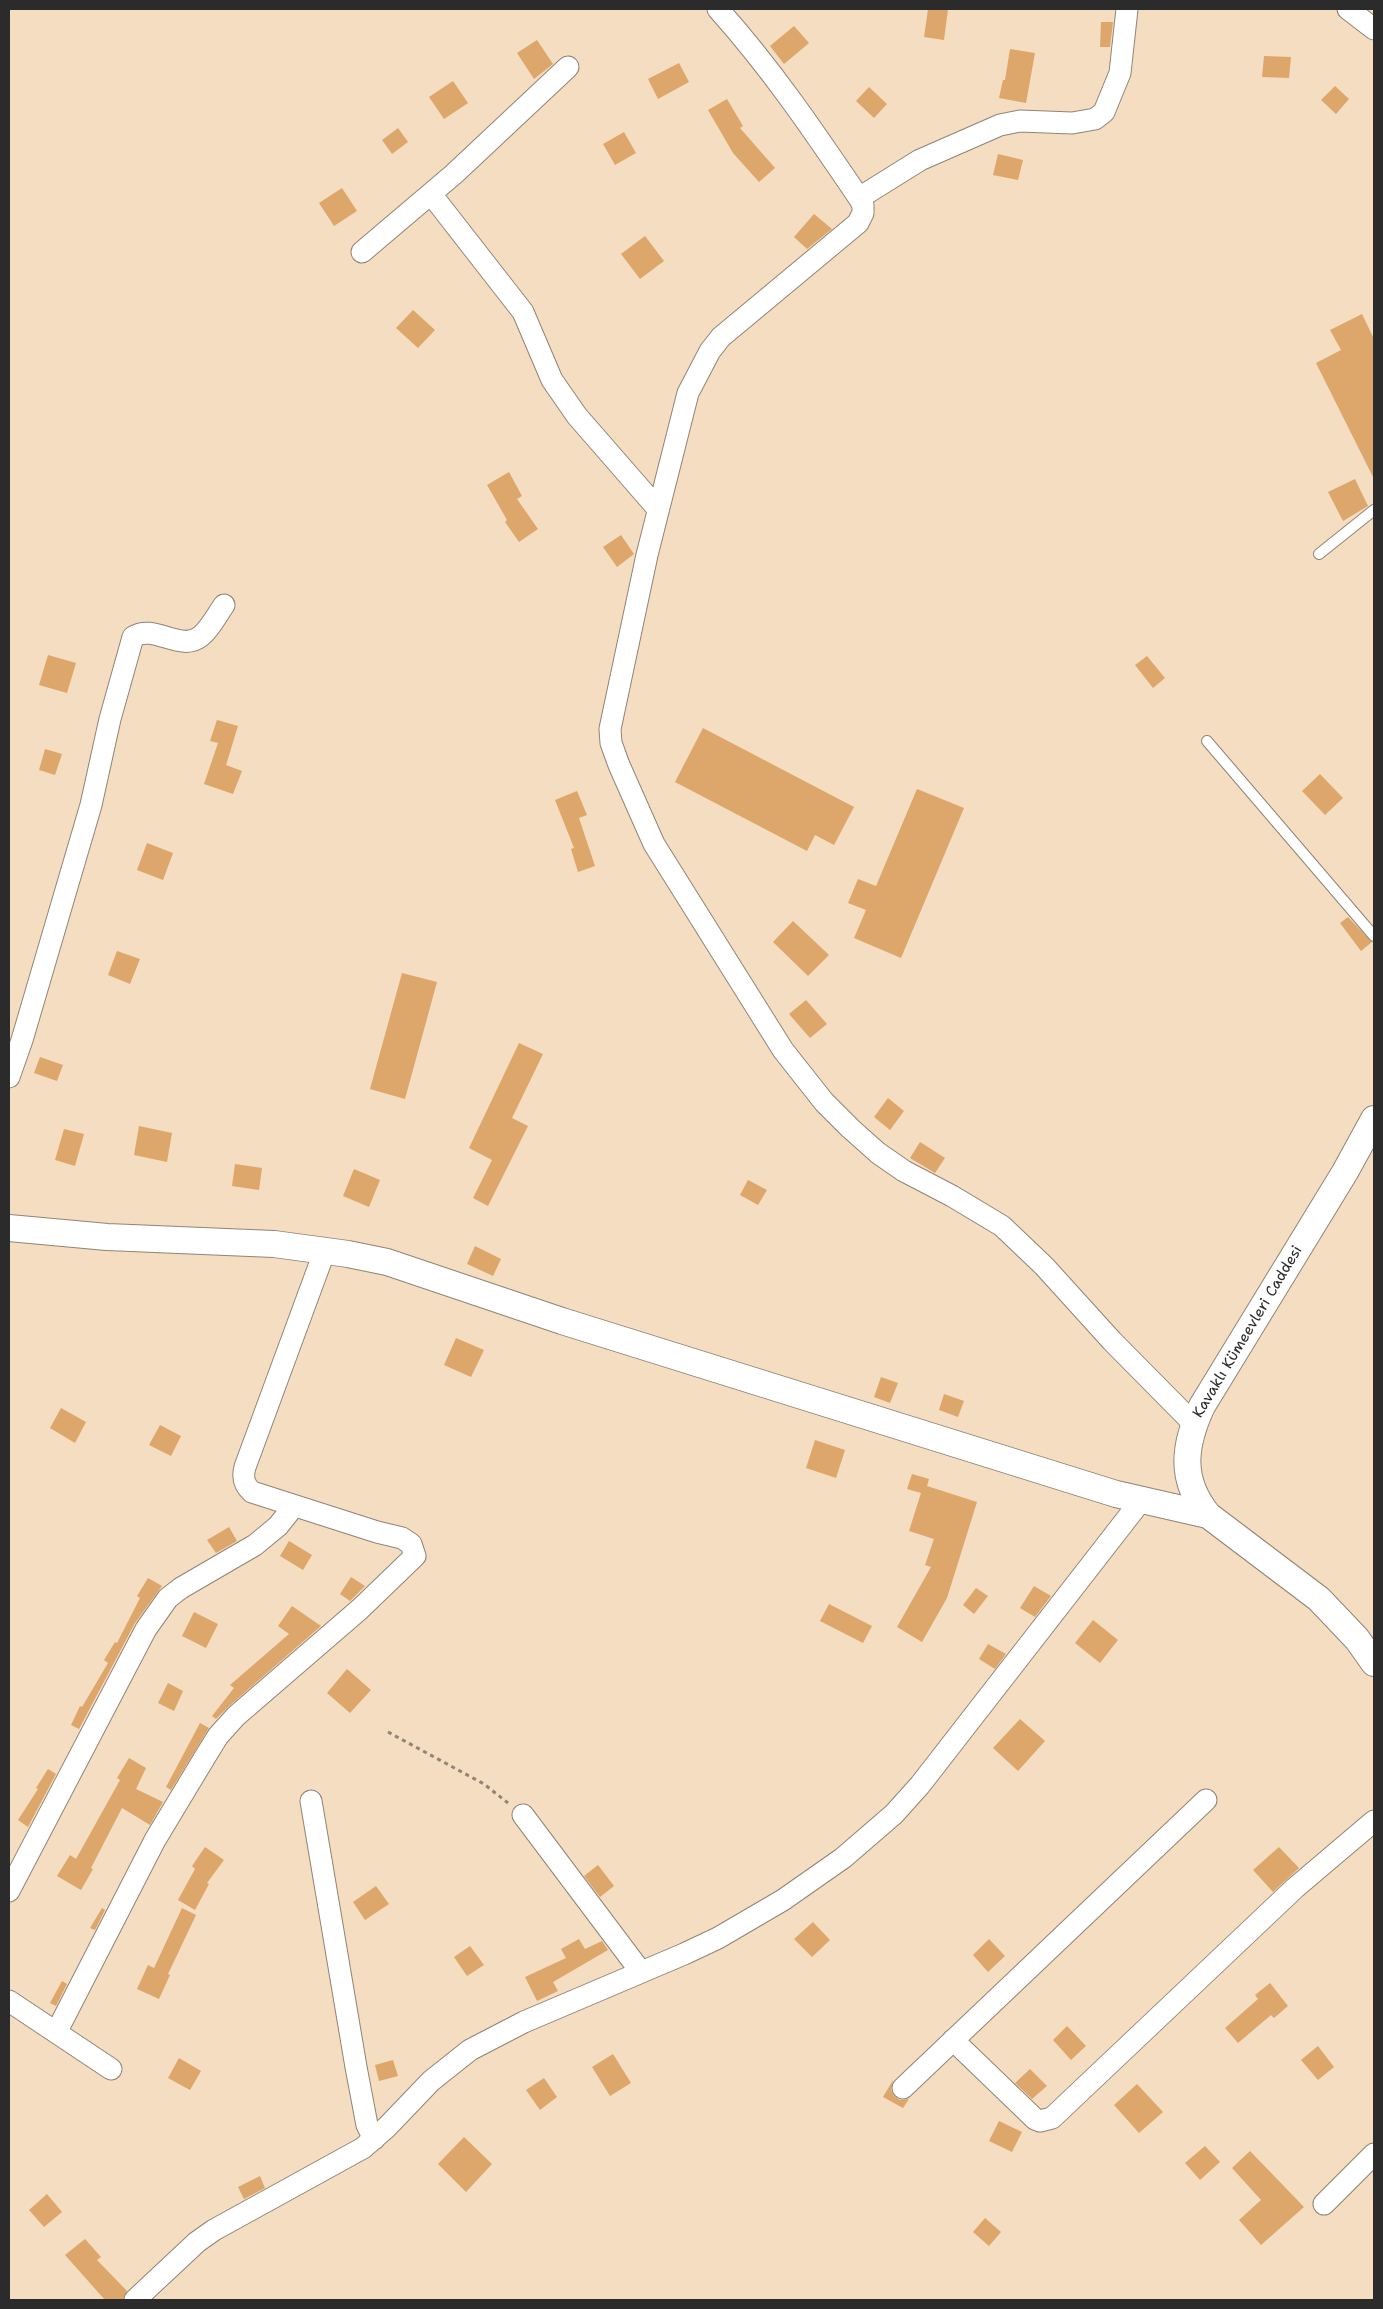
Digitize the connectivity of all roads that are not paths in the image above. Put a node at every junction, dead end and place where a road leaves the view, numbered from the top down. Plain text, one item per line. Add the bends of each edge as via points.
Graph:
1 (718, 9) edge
2 (1127, 9) edge
3 (1348, 9) edge
4 (1374, 29) edge
5 (568, 67) dead end
6 (431, 194) junction
7 (859, 198) junction
8 (362, 252) dead end
9 (658, 509) junction
10 (1374, 510) edge
11 (1319, 554) dead end
12 (224, 605) dead end
13 (1207, 741) dead end
14 (1374, 936) edge
15 (9, 1077) edge
16 (1374, 1119) edge
17 (9, 1228) edge
18 (325, 1250) junction
19 (1194, 1424) junction
20 (1143, 1498) junction
21 (294, 1506) junction
22 (1208, 1514) junction
23 (1374, 1663) edge
24 (1206, 1800) dead end
25 (311, 1801) dead end
26 (523, 1815) road end
27 (1374, 1821) edge
28 (9, 1891) edge
29 (641, 1972) junction
30 (9, 2001) edge
31 (57, 2032) junction
32 (953, 2040) junction
33 (111, 2070) dead end
34 (903, 2088) dead end
35 (374, 2139) junction
36 (1374, 2154) edge
37 (1324, 2204) dead end
38 (135, 2300) edge

1 - 7 street via 792,100
2 - 7 street via 1120,73 1104,112 1095,119 1072,123 1020,121 1000,125 920,160
3 - 4 street
5 - 6 street
6 - 8 street
6 - 9 street via 523,312 552,380 577,416
7 - 9 street via 863,213 858,223 749,311 710,351 688,394
9 - 19 street via 610,729 619,765 654,844 783,1050 824,1102 878,1153 1002,1226
10 - 11 lane
12 - 15 street via 202,636 195,640 178,640 150,633 133,637 91,805
13 - 14 lane
16 - 19 street, Kavaklı Kümeevleri Caddesi
17 - 18 street
18 - 20 street via 387,1262 870,1418 1116,1494
18 - 21 street via 243,1475 246,1487 252,1492
19 - 22 street, Kavaklı Kümeevleri Caddesi via 1188,1446 1190,1485
20 - 22 street
20 - 29 street via 1002,1683 894,1814 843,1858 746,1923
21 - 28 street via 267,1536 182,1588 158,1609
21 - 31 street via 402,1538 410,1544 414,1556 360,1609 236,1716 218,1736 155,1840
22 - 23 street, Kavaklı Kümeevleri Caddesi via 1319,1599 1357,1639
24 - 32 street
25 - 35 street via 356,2067 367,2126
26 - 29 street
27 - 32 street via 1295,1888 1052,2118 1034,2119
29 - 35 street via 524,2022 470,2050 431,2081
30 - 31 street
31 - 33 street
32 - 34 street
35 - 38 street via 348,2158 214,2230 191,2247
36 - 37 street

